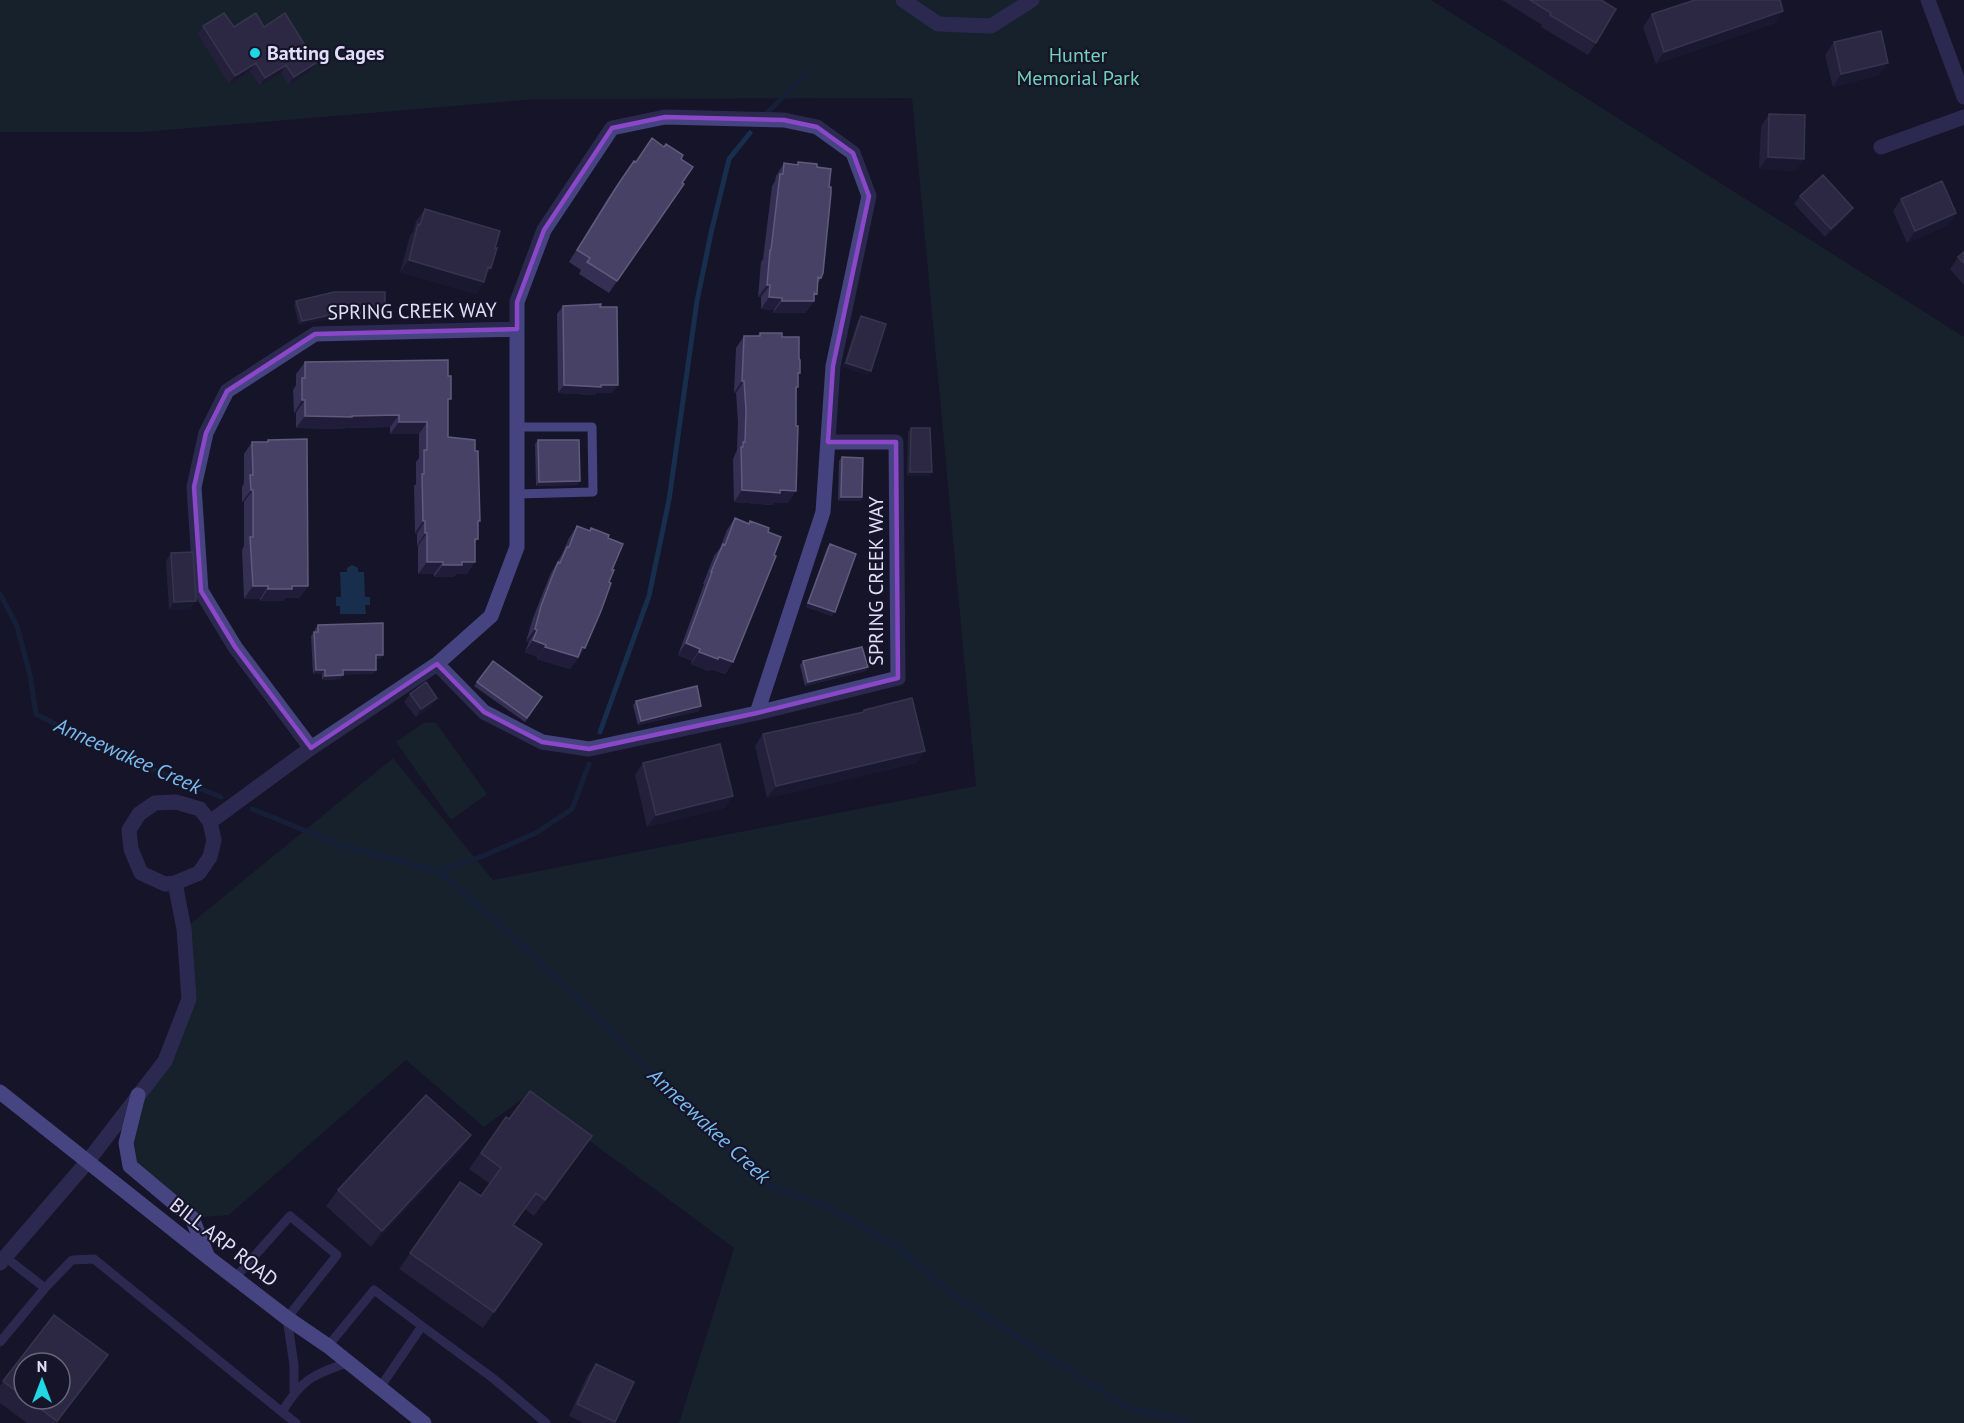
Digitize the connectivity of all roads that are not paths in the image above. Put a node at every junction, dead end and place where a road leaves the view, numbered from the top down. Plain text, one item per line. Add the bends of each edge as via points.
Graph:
1 (903, 0) edge
2 (1032, 0) edge
3 (1928, 0) edge
4 (1964, 97) edge
5 (1964, 117) edge
6 (1881, 147) dead end
7 (517, 329) junction
8 (517, 427) junction
9 (828, 441) junction
10 (517, 494) junction
11 (436, 664) junction
12 (757, 713) junction
13 (311, 748) junction
14 (210, 822) junction
15 (175, 883) junction
16 (0, 1092) edge
17 (138, 1095) junction
18 (88, 1161) junction
19 (209, 1258) junction
20 (3, 1260) edge
21 (235, 1278) junction
22 (45, 1288) junction
23 (287, 1318) junction
24 (422, 1326) junction
25 (0, 1342) edge
26 (328, 1346) junction
27 (347, 1363) junction
28 (379, 1389) junction
29 (294, 1391) junction
30 (282, 1412) junction
31 (296, 1423) edge
32 (424, 1423) edge
33 (546, 1423) edge

1 - 2 street via 938,24 991,26
3 - 4 street
5 - 6 street
7 - 8 street, SPRING CREEK WAY
7 - 9 street, SPRING CREEK WAY via 517,302 544,230 612,128 665,117 784,120 817,127 853,153 869,196 833,366
7 - 13 street, SPRING CREEK WAY via 315,334 227,391 206,433 194,487 201,591 235,647
8 - 10 street, SPRING CREEK WAY
8 - 10 lane via 592,427 593,492
9 - 12 street, SPRING CREEK WAY via 823,512
9 - 12 street, SPRING CREEK WAY via 896,442 898,678
10 - 11 street, SPRING CREEK WAY via 517,547 491,616
11 - 12 street, SPRING CREEK WAY via 484,712 542,742 589,749
11 - 13 street, SPRING CREEK WAY
13 - 14 street
14 - 15 street via 210,857 199,873
14 - 15 street via 200,809 176,802 155,803 140,814 129,830 131,849 141,873 165,884
15 - 17 street via 184,929 189,999 165,1061
16 - 18 main road, BILL ARP ROAD
17 - 18 street
17 - 19 main road via 126,1143 130,1166 192,1218
18 - 19 main road, BILL ARP ROAD
18 - 20 street
19 - 21 main road, BILL ARP ROAD
20 - 22 lane
21 - 23 main road, BILL ARP ROAD
21 - 23 lane via 290,1216 337,1255
22 - 25 lane
22 - 30 lane via 72,1260 94,1258
23 - 26 main road, BILL ARP ROAD
23 - 29 lane
24 - 26 lane via 374,1290
24 - 28 lane
24 - 33 lane
26 - 27 main road, BILL ARP ROAD
27 - 28 main road, BILL ARP ROAD
27 - 29 lane via 315,1374
28 - 32 main road, BILL ARP ROAD
29 - 30 lane
30 - 31 lane

